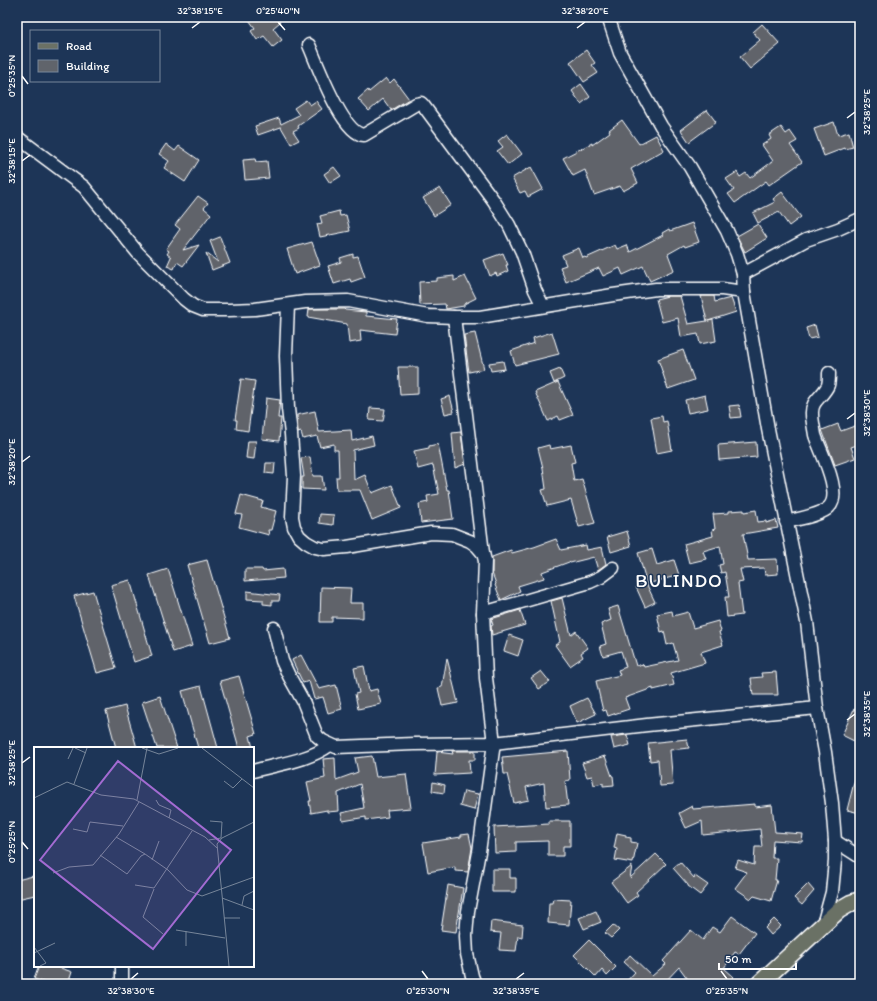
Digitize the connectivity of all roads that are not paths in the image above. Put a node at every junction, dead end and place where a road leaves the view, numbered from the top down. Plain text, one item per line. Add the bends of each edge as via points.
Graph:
1 (608, 17) edge
2 (309, 45) dead end
3 (17, 136) edge
4 (860, 219) edge
5 (743, 274) junction
6 (744, 292) junction
7 (288, 305) junction
8 (542, 306) junction
9 (454, 317) junction
10 (829, 373) dead end
11 (786, 522) junction
12 (483, 553) junction
13 (613, 568) dead end
14 (482, 613) junction
15 (274, 628) dead end
16 (817, 708) junction
17 (494, 743) junction
18 (330, 745) junction
19 (254, 771) edge
20 (835, 841) junction
21 (860, 857) edge
22 (860, 900) edge
23 (823, 925) junction
24 (122, 967) edge
25 (122, 984) edge
26 (475, 984) edge
27 (759, 984) edge

1 - 5 street via 620,53 661,126 690,167 726,231 738,254
2 - 8 street via 331,98 340,113 360,135 416,104 424,105 509,225
3 - 7 street via 84,187 138,253 193,306 215,311
4 - 5 street via 806,240
5 - 6 street
6 - 8 street via 722,289 656,289
6 - 11 street
7 - 9 street via 348,301 428,316
7 - 12 street via 286,356 294,476 292,517 299,536 315,547 324,549 430,533 452,534 470,541
8 - 9 street via 480,317
9 - 12 street
10 - 11 street via 826,389 814,402 812,414 816,435 832,482 833,502 820,513
11 - 16 street via 807,622
12 - 14 street
13 - 14 street via 590,582
14 - 17 street
15 - 18 street via 282,661 303,701 312,726 318,736
16 - 17 street
16 - 20 street via 832,803
17 - 18 street via 336,748
17 - 26 street via 466,936 467,954
18 - 19 street via 308,757
20 - 21 street
20 - 23 street via 832,892
22 - 23 main road via 851,902 839,910
23 - 27 main road
24 - 25 street

